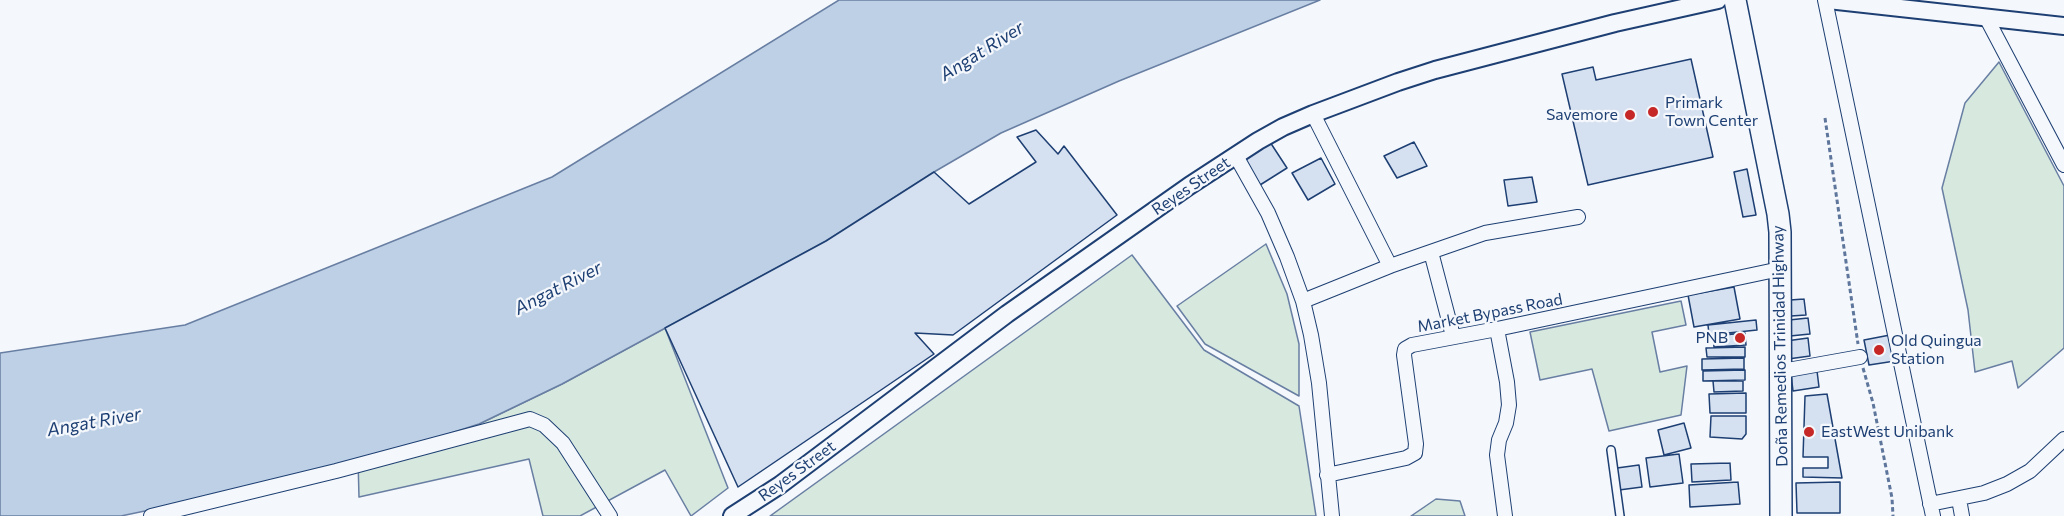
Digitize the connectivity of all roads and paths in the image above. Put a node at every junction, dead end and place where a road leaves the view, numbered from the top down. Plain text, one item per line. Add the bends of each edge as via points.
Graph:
1 (1718, 0) edge
2 (1735, 0) edge
3 (1827, 0) edge
4 (1988, 19) junction
5 (2064, 26) edge
6 (1313, 114) junction
7 (1825, 118) dead end
8 (1236, 156) junction
9 (2064, 165) edge
10 (1578, 217) dead end
11 (1431, 252) junction
12 (1390, 266) junction
13 (1780, 270) junction
14 (1303, 301) junction
15 (1497, 329) junction
16 (1453, 336) junction
17 (1860, 357) junction
18 (1782, 371) junction
19 (2064, 439) edge
20 (1611, 450) dead end
21 (1327, 475) junction
22 (1959, 499) junction
23 (1931, 510) edge
24 (152, 516) edge
25 (610, 516) edge
26 (732, 516) edge
27 (1332, 516) edge
28 (1505, 516) edge
29 (1620, 516) edge
30 (1781, 516) edge
31 (1893, 516) edge
32 (1962, 516) edge

1 - 6 street, Reyes Street via 1436,70
2 - 13 main road, Doña Remedios Trinidad Highway via 1778,214
3 - 4 street
3 - 23 street
4 - 5 street
4 - 9 street
6 - 8 street, Reyes Street
6 - 12 street
7 - 17 path
8 - 14 street via 1268,213
8 - 26 street, Reyes Street via 1007,314 780,485
10 - 11 street via 1485,233
11 - 12 street
11 - 16 street
12 - 14 street
13 - 15 street, Market Bypass Road
13 - 18 main road, Doña Remedios Trinidad Highway
14 - 21 street via 1319,383
15 - 16 street, Market Bypass Road
15 - 28 street via 1509,405 1497,455
16 - 21 street, Market Bypass Road via 1405,349 1415,453
17 - 18 street
17 - 31 path via 1873,403
18 - 30 main road, Doña Remedios Trinidad Highway
19 - 22 street via 2030,471 2007,484
20 - 29 lane
21 - 27 street
22 - 23 street
22 - 32 street
24 - 25 street via 530,419 544,425 563,443

